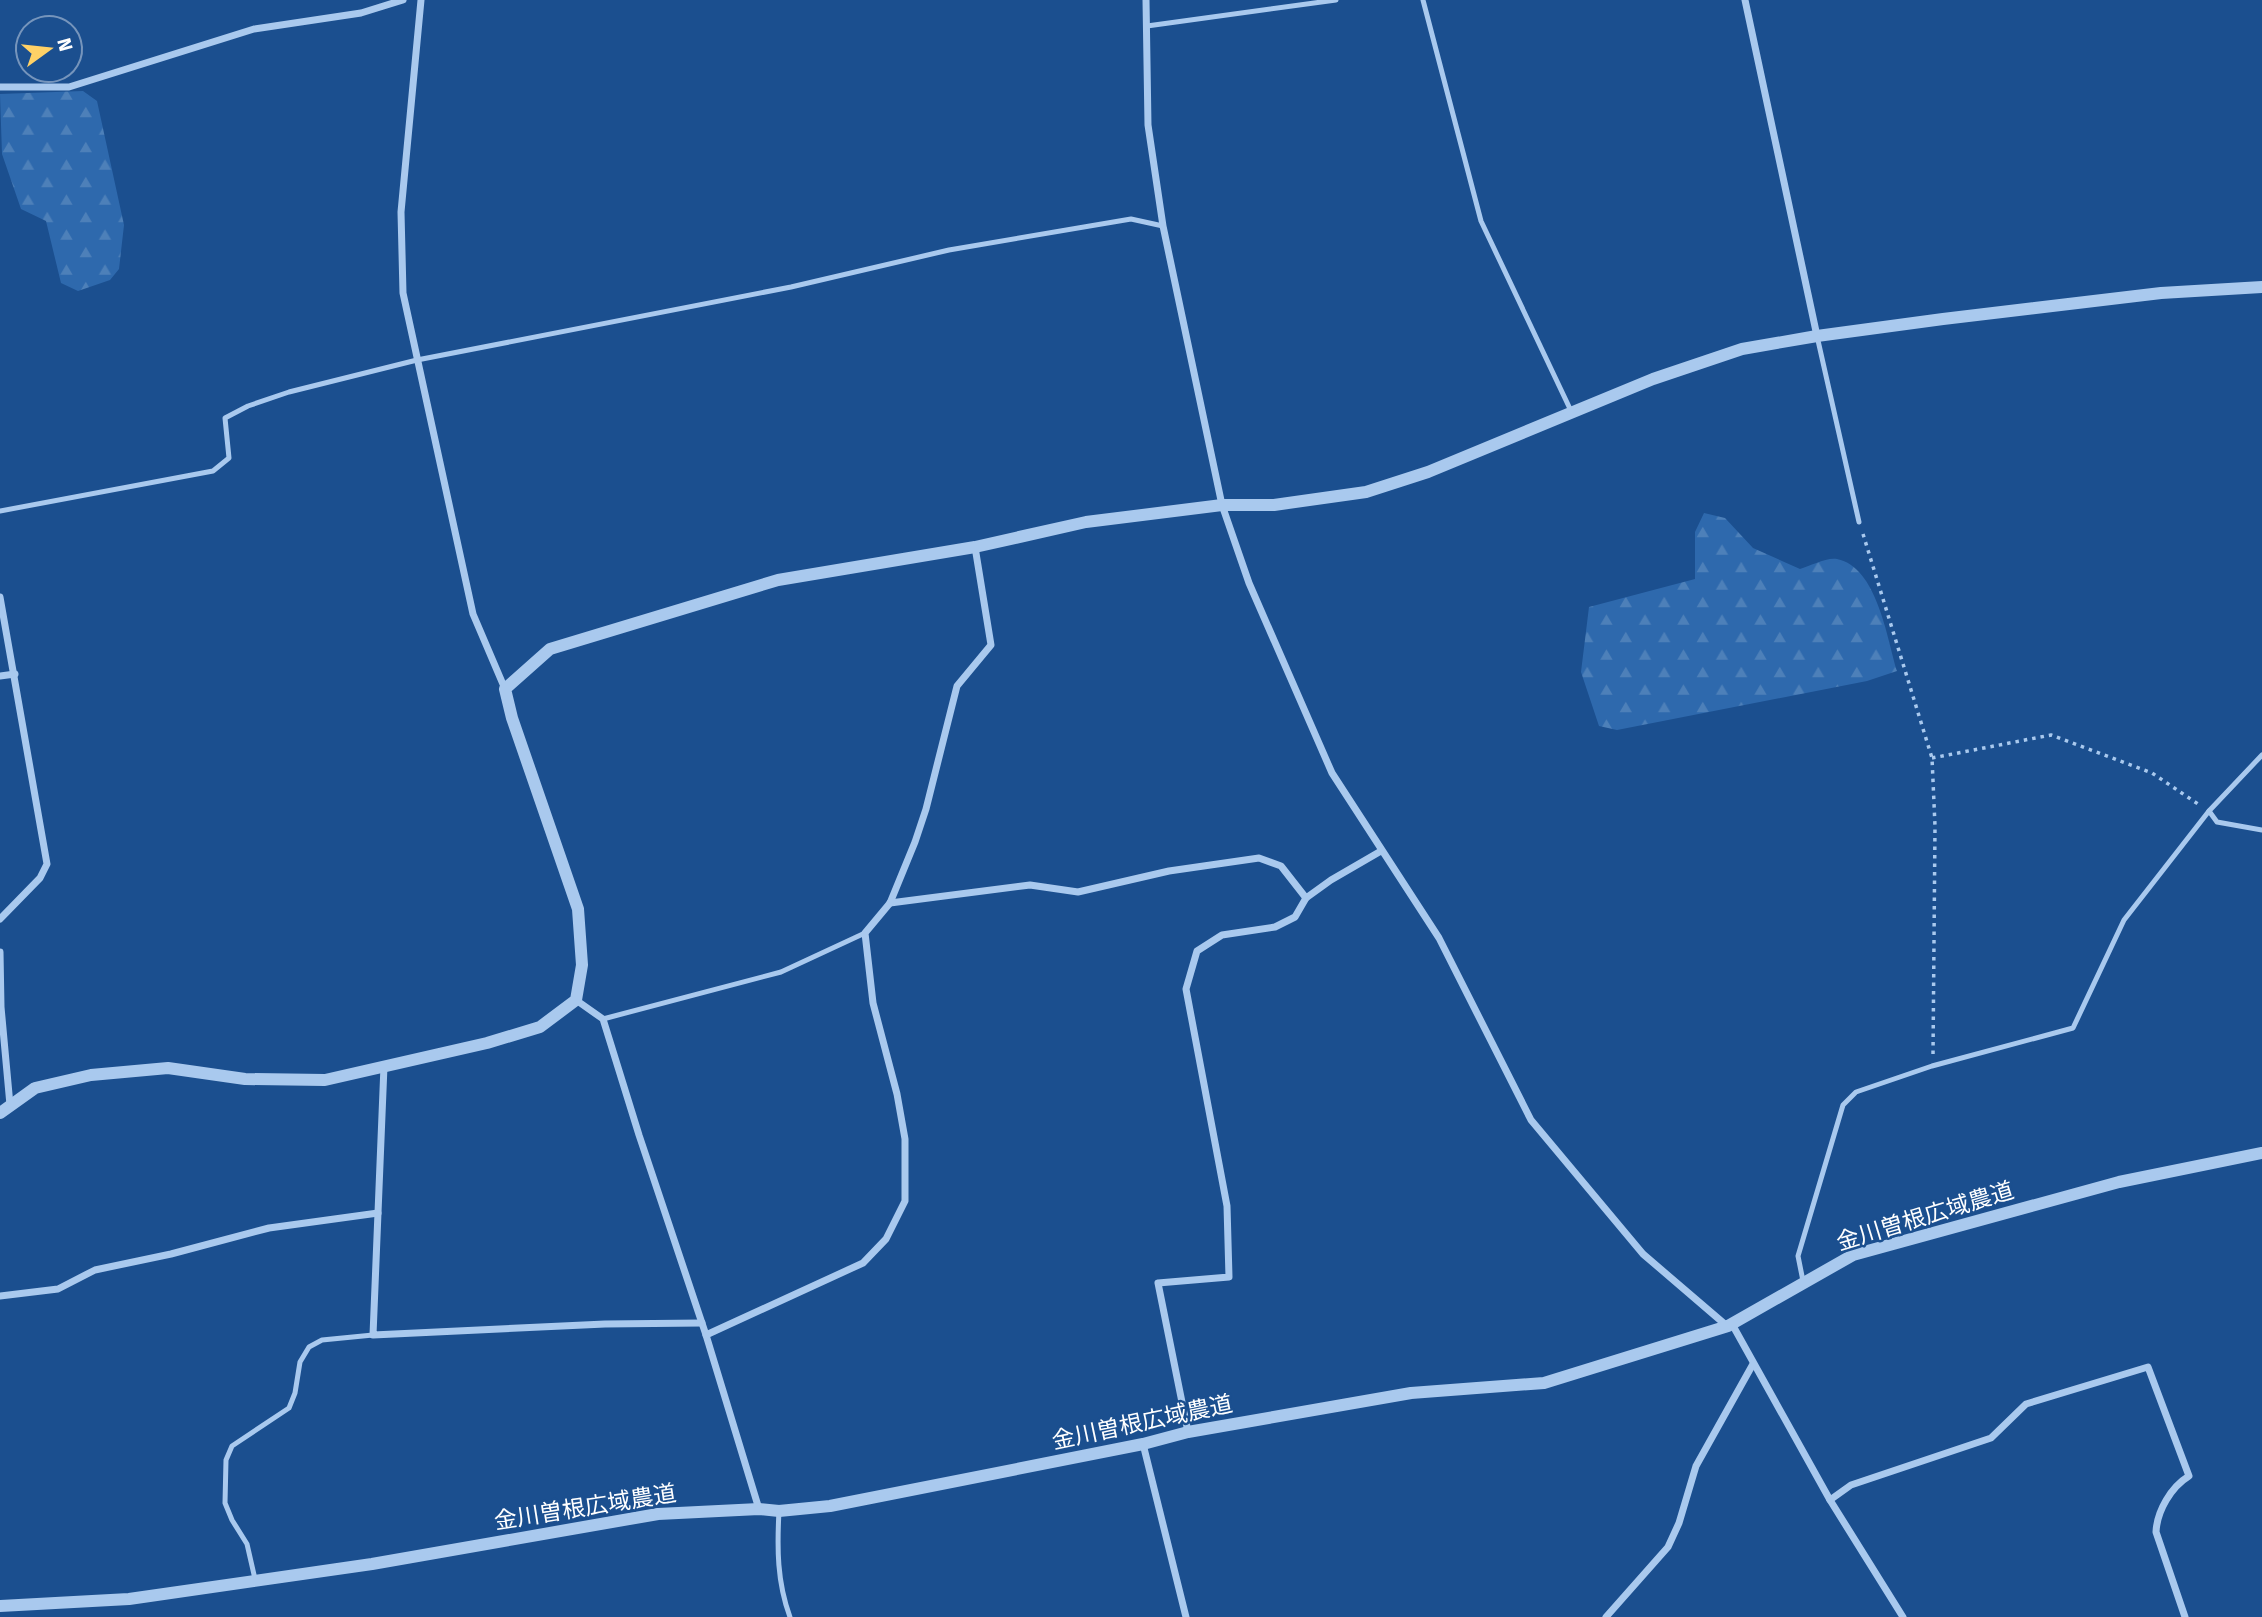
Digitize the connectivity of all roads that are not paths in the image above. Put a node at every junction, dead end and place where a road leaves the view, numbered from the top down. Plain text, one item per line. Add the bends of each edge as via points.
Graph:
1 (403, 0) edge
2 (421, 0) edge
3 (1146, 0) edge
4 (1336, 0) edge
5 (1423, 0) edge
6 (1745, 0) edge
7 (1147, 26) junction
8 (0, 87) edge
9 (1163, 226) junction
10 (2262, 286) edge
11 (1817, 336) junction
12 (417, 360) junction
13 (1572, 413) junction
14 (1222, 505) junction
15 (0, 512) edge
16 (1859, 522) road end
17 (975, 547) junction
18 (0, 597) edge
19 (15, 674) junction
20 (0, 676) edge
21 (505, 689) junction
22 (2262, 755) edge
23 (2209, 811) junction
24 (2262, 830) edge
25 (1381, 851) junction
26 (1306, 898) junction
27 (890, 903) junction
28 (0, 919) edge
29 (865, 933) junction
30 (0, 952) edge
31 (576, 1000) junction
32 (603, 1019) junction
33 (384, 1066) junction
34 (5, 1109) edge
35 (2262, 1153) edge
36 (378, 1213) junction
37 (1803, 1281) junction
38 (0, 1296) edge
39 (702, 1324) junction
40 (1730, 1325) junction
41 (373, 1335) junction
42 (706, 1335) junction
43 (1753, 1364) junction
44 (1188, 1432) junction
45 (1143, 1444) junction
46 (1830, 1500) junction
47 (758, 1508) junction
48 (779, 1511) junction
49 (255, 1581) junction
50 (0, 1606) edge
51 (790, 1617) edge
52 (1186, 1617) edge
53 (1606, 1617) edge
54 (1903, 1617) edge
55 (2185, 1617) edge

1 - 8 street via 361,13 254,29 69,87
2 - 12 street via 401,212 403,293
3 - 7 street
4 - 7 lane
5 - 13 lane via 1481,221
6 - 11 street
7 - 9 street via 1148,125
9 - 12 lane via 1131,219 949,250 791,287
9 - 14 street
10 - 11 street via 2161,293
11 - 13 street via 1742,349
11 - 16 lane
12 - 15 lane via 289,392 225,418 229,458 213,471
12 - 21 street via 473,614
13 - 14 street via 1428,472 1366,492 1274,505
14 - 17 street via 1086,522
14 - 25 street via 1249,583 1332,773
17 - 21 street via 765,584 550,649
17 - 27 street via 991,645 957,686 926,809
18 - 19 street
19 - 20 street
19 - 28 street via 47,864 40,878
21 - 31 street via 578,909 582,965
22 - 23 lane
23 - 24 lane via 2217,822
23 - 37 lane via 2124,920 2073,1028 1932,1066 1856,1092 1843,1105 1798,1256
25 - 26 street
25 - 40 street via 1439,939 1531,1119 1643,1254
26 - 27 street via 1281,866 1259,858 1169,871 1078,892 1030,885
26 - 44 street via 1295,916 1275,927 1222,935 1197,951 1186,989 1227,1206 1229,1278 1158,1283
27 - 29 street
29 - 32 lane via 781,972
29 - 42 street via 873,1003 905,1139 905,1201 886,1239 863,1263
30 - 34 street
31 - 32 street
31 - 33 street via 540,1027
32 - 39 street
33 - 34 street via 325,1080 245,1079 169,1068 91,1074 35,1088
33 - 36 street
35 - 37 street, 金川曽根広域農道 via 2119,1182 1910,1239 1853,1255
36 - 38 street via 269,1228 95,1270 58,1289
36 - 41 street
37 - 40 street, 金川曽根広域農道
39 - 41 street
39 - 42 street
40 - 43 street
40 - 44 street, 金川曽根広域農道 via 1544,1383 1411,1393
41 - 49 lane via 322,1340 309,1347 300,1362 289,1408 232,1446 226,1460 225,1503 247,1544
42 - 47 street
43 - 46 street
43 - 53 street via 1696,1466 1668,1547
44 - 45 street, 金川曽根広域農道
45 - 48 street, 金川曽根広域農道 via 830,1506
45 - 52 street
46 - 54 street
46 - 55 street via 1850,1485 1991,1438 2026,1404 2148,1367 2189,1476 2178,1483 2157,1518 2156,1532
47 - 48 street, 金川曽根広域農道
47 - 49 street, 金川曽根広域農道 via 658,1514
48 - 51 lane via 776,1550 781,1594
49 - 50 street, 金川曽根広域農道 via 129,1599

